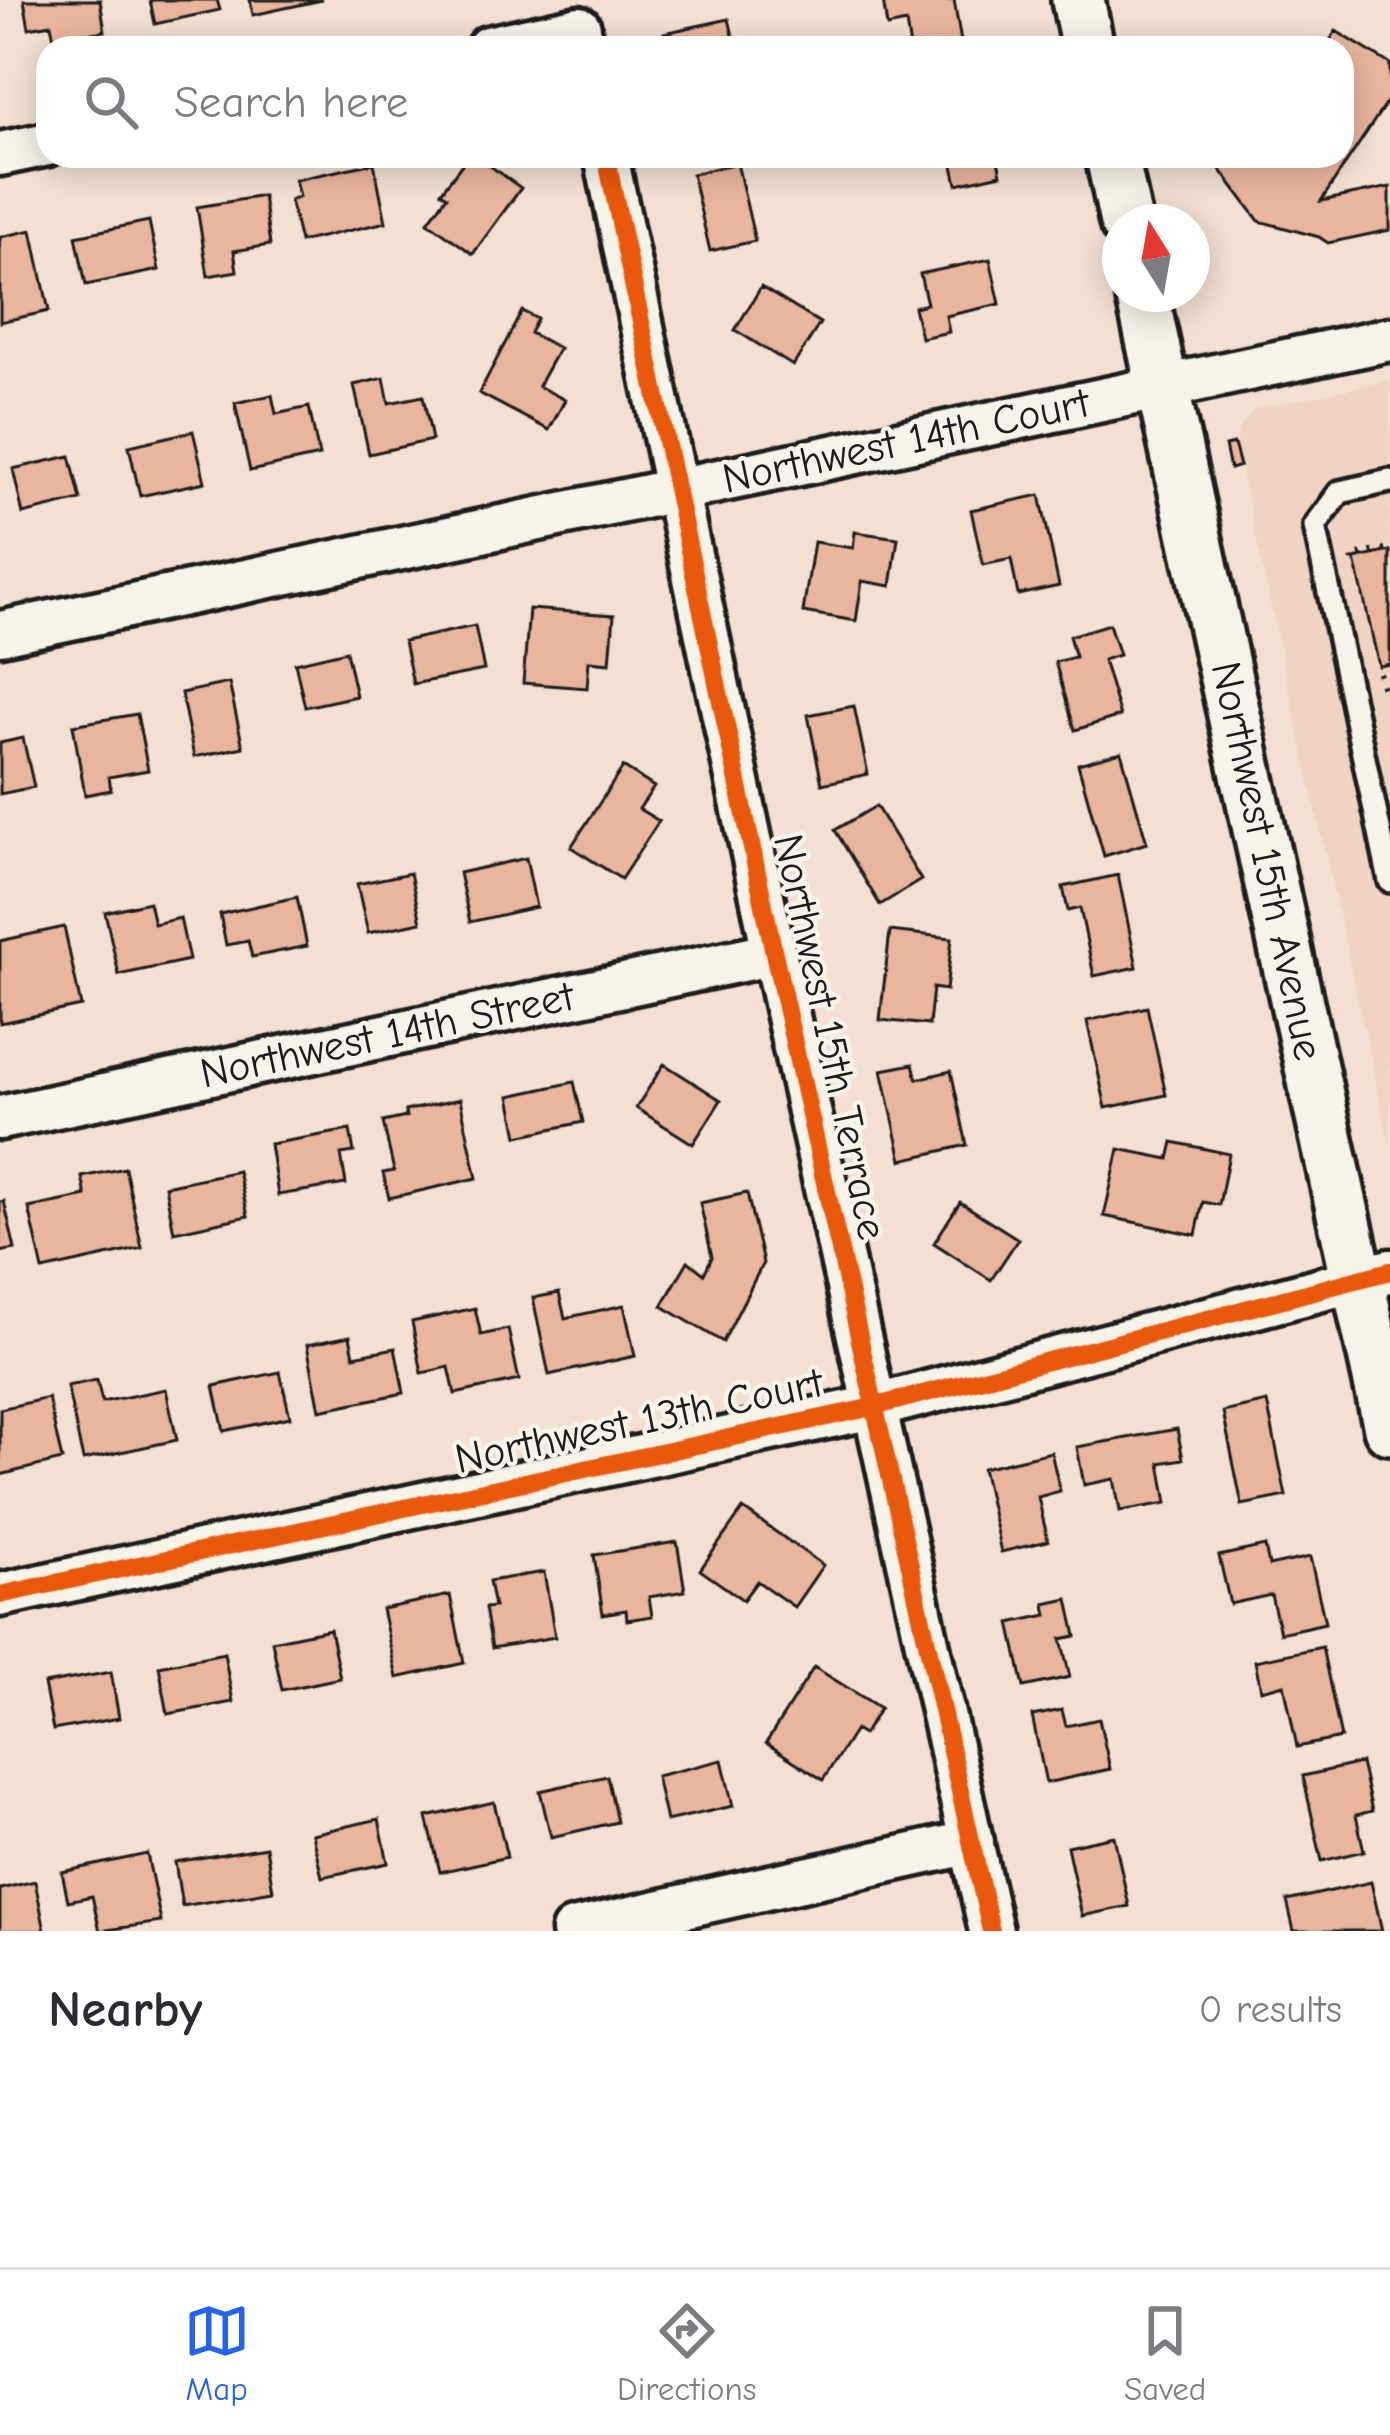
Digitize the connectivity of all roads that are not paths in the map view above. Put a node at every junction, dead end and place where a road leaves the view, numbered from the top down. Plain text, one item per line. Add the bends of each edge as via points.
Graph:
1 (1078, 0) edge
2 (579, 25) edge
3 (535, 36) edge
4 (1086, 36) edge
5 (36, 146) edge
6 (0, 154) edge
7 (609, 168) edge
8 (1115, 168) edge
9 (1122, 204) edge
10 (1146, 312) edge
11 (1390, 339) edge
12 (1162, 387) junction
13 (1390, 481) edge
14 (676, 490) junction
15 (0, 632) edge
16 (1390, 881) edge
17 (774, 952) junction
18 (0, 1118) edge
19 (1374, 1275) edge
20 (873, 1407) junction
21 (1390, 1428) edge
22 (0, 1595) edge
23 (972, 1842) junction
24 (573, 1931) edge
25 (991, 1931) edge

1 - 4 street
2 - 3 street
5 - 6 street
7 - 14 street, Northwest 15th Terrace
8 - 9 street
10 - 12 street, Northwest 15th Avenue
11 - 12 street, Northwest 14th Court
12 - 14 street, Northwest 14th Court
12 - 19 street, Northwest 15th Avenue
13 - 16 lane via 1340,492 1316,526
14 - 15 street, Northwest 14th Court
14 - 17 street, Northwest 15th Terrace
17 - 18 street, Northwest 14th Street
17 - 20 street, Northwest 15th Terrace
19 - 20 street, Northwest 13th Court
19 - 21 street, Northwest 15th Avenue
20 - 22 street, Northwest 13th Court
20 - 23 street, Northwest 15th Terrace
23 - 24 street
23 - 25 street, Northwest 15th Terrace

